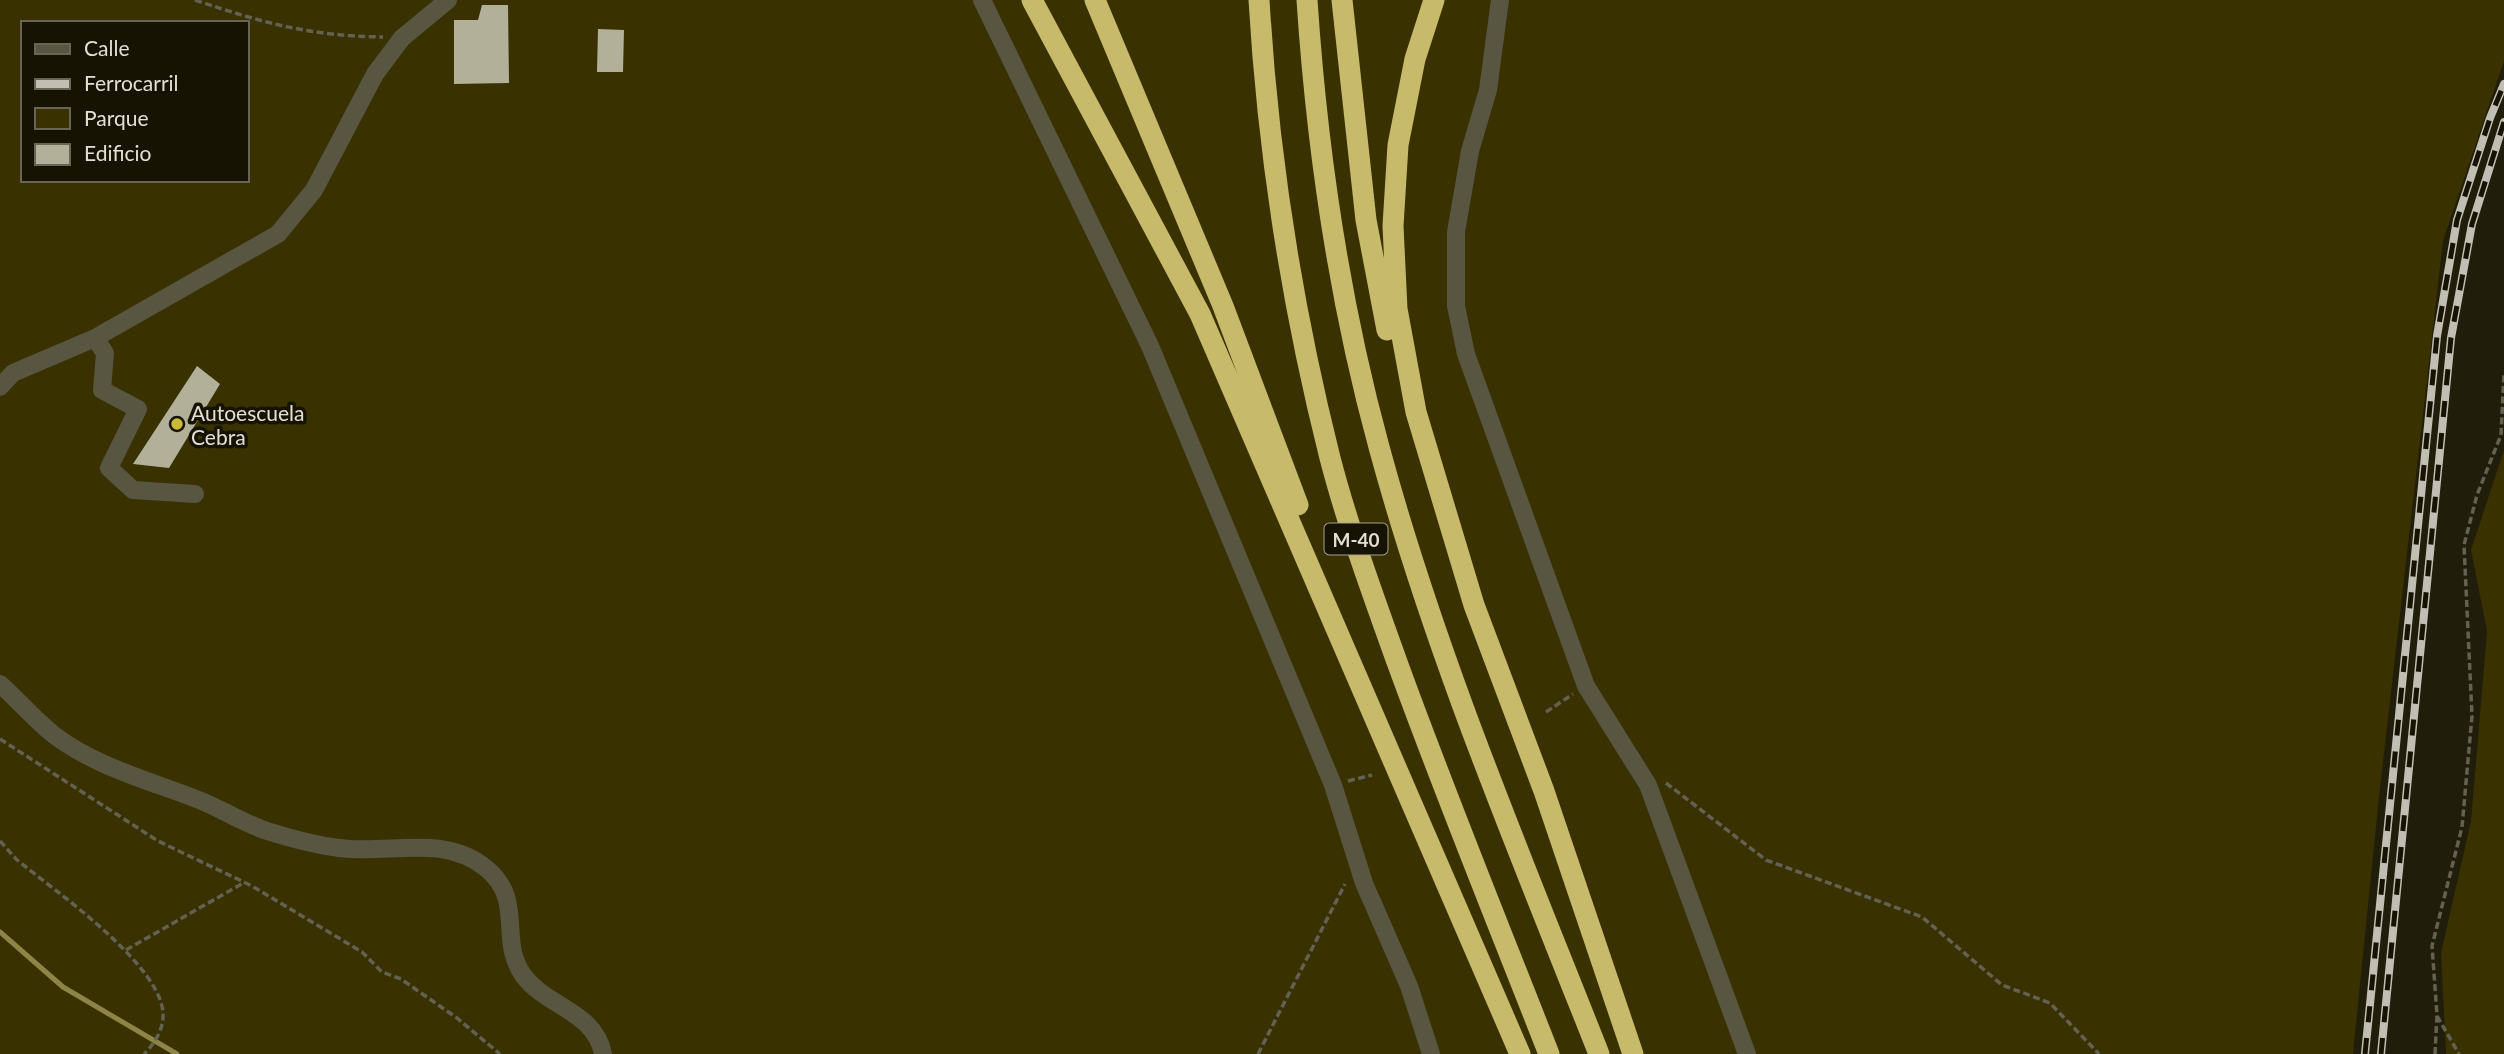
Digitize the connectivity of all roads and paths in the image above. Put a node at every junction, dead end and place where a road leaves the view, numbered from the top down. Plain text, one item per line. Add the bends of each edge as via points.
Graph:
1 (195, 0) edge
2 (448, 0) edge
3 (982, 0) edge
4 (1032, 0) edge
5 (1095, 0) edge
6 (1259, 0) edge
7 (1307, 0) edge
8 (1342, 0) edge
9 (1434, 0) edge
10 (1500, 0) edge
11 (415, 27) junction
12 (95, 338) junction
13 (2504, 374) edge
14 (0, 387) edge
15 (195, 494) dead end
16 (0, 684) edge
17 (1586, 686) junction
18 (1546, 712) dead end
19 (0, 739) edge
20 (1372, 775) dead end
21 (1658, 777) dead end
22 (1333, 785) junction
23 (0, 841) edge
24 (1357, 860) junction
25 (245, 882) junction
26 (1582, 904) junction
27 (126, 950) junction
28 (2437, 1015) junction
29 (144, 1054) edge
30 (500, 1054) edge
31 (603, 1054) edge
32 (1258, 1054) edge
33 (1431, 1054) edge
34 (1521, 1054) edge
35 (1549, 1054) edge
36 (1599, 1054) edge
37 (1633, 1054) edge
38 (1747, 1054) edge
39 (2099, 1054) edge
40 (2435, 1054) edge
41 (2459, 1054) edge

1 - 11 path via 277,26 332,37 383,37
2 - 11 street
3 - 22 street via 1150,346
4 - 34 highway via 1200,314
5 - 34 highway via 1158,145
6 - 35 highway, M-40 via 1264,97 1293,293 1331,460 1425,740
7 - 36 highway, M-40 via 1314,109 1345,298 1379,447 1452,677
8 - 26 highway via 1366,220 1413,443 1466,609
9 - 26 highway via 1415,59 1398,145 1393,226 1396,309 1416,412 1474,605
10 - 17 street via 1489,90 1470,151 1456,232 1456,306 1466,354
11 - 12 street via 374,74 314,190 278,234
12 - 14 street via 13,373
12 - 15 street via 105,353 102,390 138,409 109,468 133,490
13 - 28 path via 2501,435 2477,495 2464,545 2472,716 2462,827 2432,946
16 - 31 street via 55,736 100,761 267,831 340,848 459,851 503,884 512,911 510,948 523,974 544,997 585,1020
17 - 18 path
17 - 38 street via 1648,785
19 - 25 path via 158,841
20 - 22 path
21 - 39 path via 1766,860 1922,918 2002,985 2050,1003
22 - 24 street
23 - 27 path
24 - 32 path
24 - 33 street via 1409,986
25 - 27 path
25 - 30 path via 362,952 382,972 401,979
26 - 37 highway
27 - 29 path via 152,983 163,1008 164,1020
28 - 40 path
28 - 41 path

